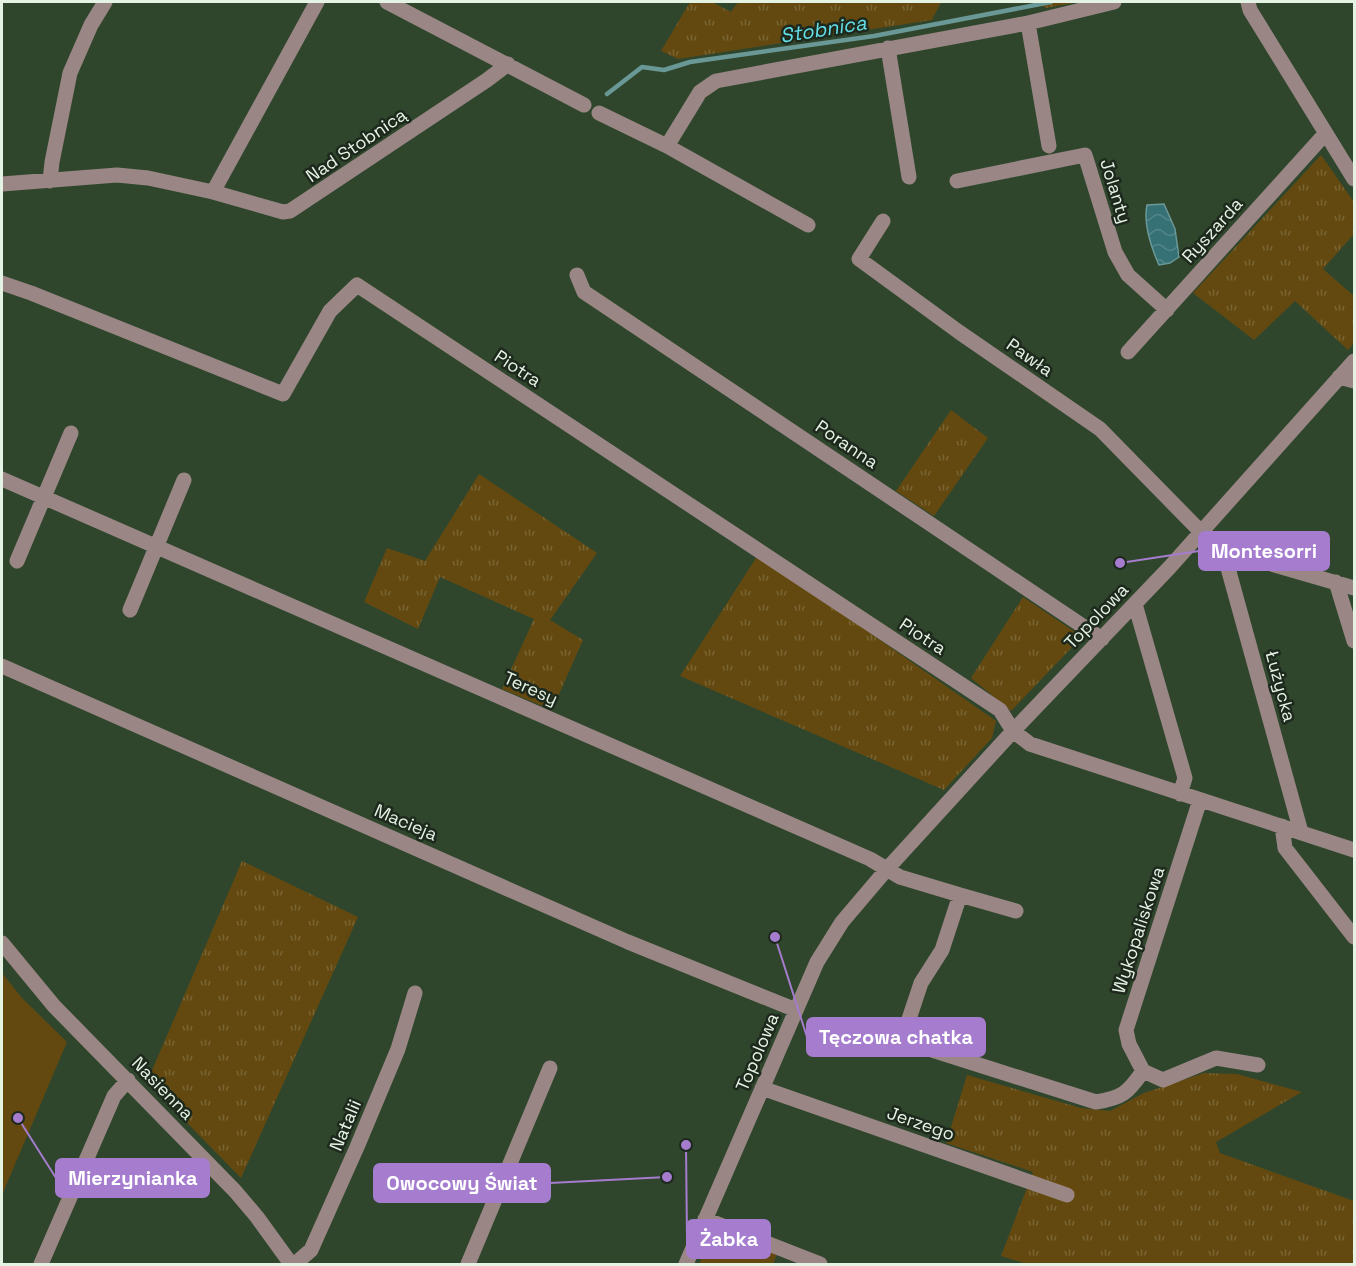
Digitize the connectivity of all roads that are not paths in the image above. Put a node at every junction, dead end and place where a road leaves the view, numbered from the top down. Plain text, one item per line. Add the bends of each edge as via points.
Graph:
1 (105, 2) edge
2 (317, 2) edge
3 (387, 2) edge
4 (1114, 2) edge
5 (1248, 2) edge
6 (1028, 23) junction
7 (888, 48) junction
8 (508, 63) junction
9 (584, 105) dead end
10 (599, 112) dead end
11 (1325, 134) junction
12 (667, 146) junction
13 (1049, 146) dead end
14 (909, 177) dead end
15 (1354, 179) edge
16 (51, 181) junction
17 (957, 181) dead end
18 (2, 184) edge
19 (213, 192) junction
20 (883, 221) dead end
21 (808, 225) dead end
22 (577, 275) dead end
23 (2, 283) edge
24 (1167, 310) junction
25 (1128, 352) dead end
26 (1354, 361) edge
27 (1339, 376) junction
28 (1354, 381) edge
29 (71, 433) dead end
30 (2, 479) edge
31 (184, 480) dead end
32 (44, 497) junction
33 (1201, 531) junction
34 (157, 546) junction
35 (1223, 550) junction
36 (17, 561) dead end
37 (1336, 582) junction
38 (1354, 588) edge
39 (1135, 604) junction
40 (129, 610) dead end
41 (1102, 639) junction
42 (1354, 641) edge
43 (2, 666) edge
44 (1013, 731) junction
45 (1180, 794) junction
46 (1200, 800) junction
47 (1282, 826) junction
48 (1301, 832) junction
49 (1354, 850) edge
50 (887, 869) junction
51 (960, 895) junction
52 (1016, 911) dead end
53 (1354, 937) edge
54 (2, 943) edge
55 (415, 993) dead end
56 (796, 1010) junction
57 (1258, 1065) dead end
58 (550, 1068) dead end
59 (1143, 1071) junction
60 (128, 1080) junction
61 (762, 1088) junction
62 (1067, 1195) dead end
63 (705, 1219) junction
64 (41, 1264) edge
65 (291, 1264) edge
66 (296, 1264) edge
67 (468, 1264) edge
68 (686, 1264) edge
69 (820, 1264) edge

1 - 16 street via 70,74
2 - 19 street
3 - 8 street
4 - 6 street
5 - 11 street
6 - 7 street
6 - 13 street
7 - 12 street via 716,81 700,92
7 - 14 street
8 - 9 street
8 - 19 street, Nad Stobnicą via 290,211
10 - 12 street
11 - 15 street
11 - 24 street, Ryszarda
12 - 21 street
16 - 18 street, Nad Stobnicą
16 - 19 street, Nad Stobnicą via 117,175
17 - 24 street, Jolanty via 1085,155 1115,252 1128,275
20 - 33 street, Pawła via 859,259 1100,429
22 - 41 street, Poranna via 584,292
23 - 44 street, Piotra via 283,394 330,311 357,285 1000,710
24 - 25 street, Ryszarda
26 - 27 street, Topolowa
27 - 28 street
27 - 33 street, Topolowa
29 - 32 street
30 - 32 street, Teresy
31 - 34 street
32 - 34 street, Teresy
32 - 36 street
33 - 35 street
33 - 39 street, Topolowa
34 - 40 street
34 - 50 street, Teresy
35 - 37 street
35 - 48 street, Łużycka
37 - 38 street
37 - 42 street
39 - 41 street, Topolowa
39 - 45 street via 1185,778
41 - 44 street, Topolowa
43 - 56 street, Macieja via 628,942
44 - 45 street via 1030,744
44 - 50 street, Topolowa
45 - 46 street
46 - 47 street
46 - 59 street, Wykopaliskowa via 1126,1030
47 - 48 street
47 - 53 street via 1285,848
48 - 49 street
50 - 51 street via 900,877
50 - 56 street, Topolowa via 828,943
51 - 52 street
51 - 59 street via 942,950 921,983 905,1039 1096,1102 1115,1099 1130,1090
54 - 60 street, Nasienna via 54,1005
55 - 66 street, Natalii via 398,1049 352,1157 311,1250
56 - 61 street, Topolowa
57 - 59 street via 1216,1058 1162,1080
58 - 67 street
60 - 64 street via 114,1095
60 - 65 street, Nasienna via 235,1191
61 - 62 street, Jerzego
61 - 63 street, Topolowa
63 - 68 street, Topolowa
63 - 69 street

